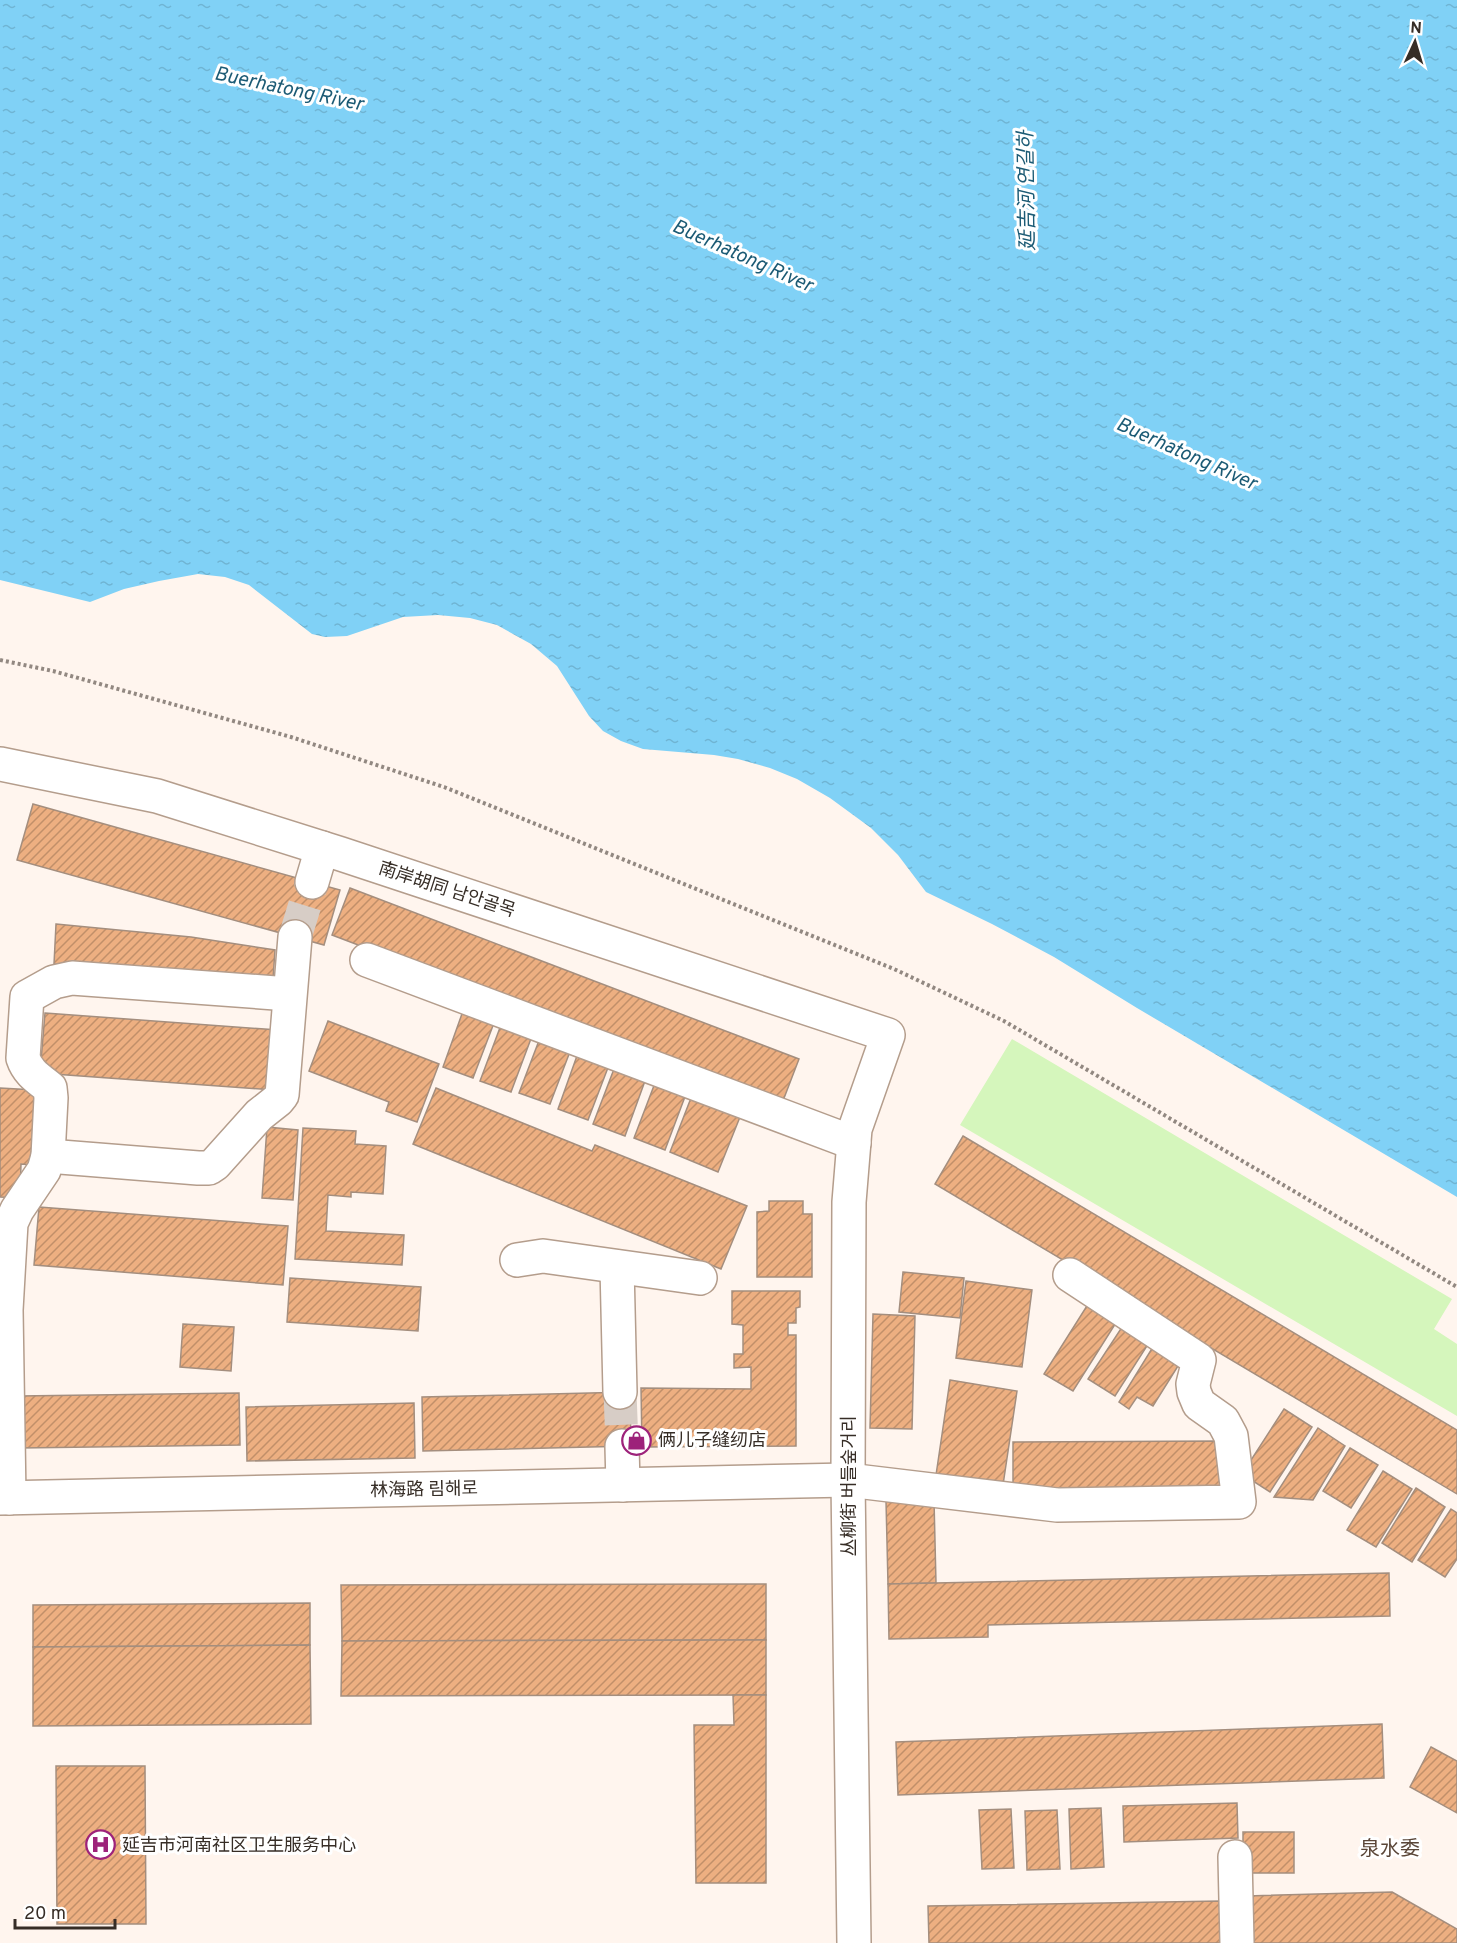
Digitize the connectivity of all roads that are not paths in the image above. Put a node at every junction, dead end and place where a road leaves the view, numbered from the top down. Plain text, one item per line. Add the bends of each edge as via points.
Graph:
1 (0, 764) edge
2 (322, 848) junction
3 (312, 882) tunnel mouth
4 (295, 937) tunnel mouth
5 (367, 960) dead end
6 (289, 994) junction
7 (888, 1035) joint
8 (854, 1143) junction
9 (48, 1156) junction
10 (517, 1260) dead end
11 (617, 1267) junction
12 (1070, 1275) dead end
13 (700, 1278) dead end
14 (620, 1392) tunnel mouth
15 (622, 1446) tunnel mouth
16 (848, 1480) junction
17 (623, 1485) junction
18 (4, 1498) edge
19 (1235, 1857) dead end
20 (854, 1943) edge
21 (1237, 1943) edge

1 - 2 street, 南岸胡同 남안골목 via 157,796
2 - 3 street
2 - 7 street, 南岸胡同 남안골목
4 - 6 street
5 - 8 street
6 - 9 street via 282,1095 258,1115 215,1164 198,1168
6 - 9 street via 72,978 54,982 27,997 23,1058 30,1072 50,1088
7 - 8 street, 丛柳街 버들숲거리 via 855,1129
8 - 16 street, 丛柳街 버들숲거리 via 849,1202
9 - 18 street via 44,1170 11,1223
10 - 11 street via 543,1256
11 - 13 street
11 - 14 street
12 - 16 street, 林海路 림해로 via 1199,1360 1194,1392 1199,1404 1223,1421 1230,1436 1239,1502 1057,1505
15 - 17 street
16 - 17 street, 林海路 림해로
16 - 20 street, 丛柳街 버들숲거리
17 - 18 street, 林海路 림해로
19 - 21 street

